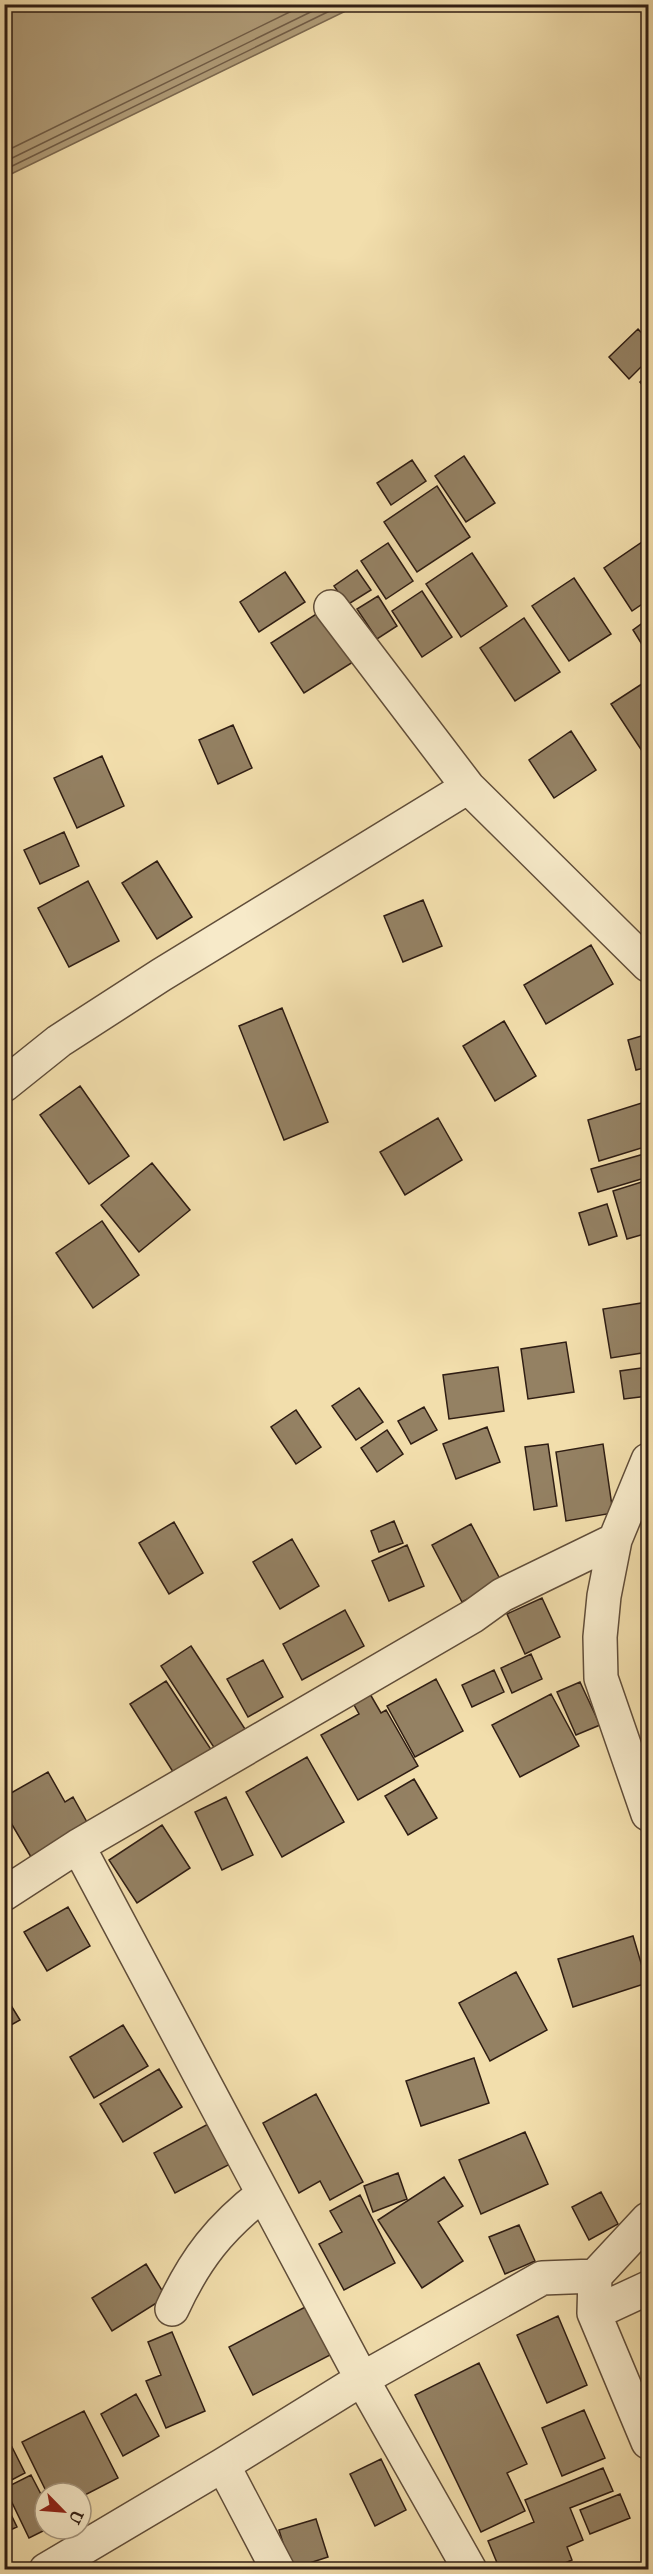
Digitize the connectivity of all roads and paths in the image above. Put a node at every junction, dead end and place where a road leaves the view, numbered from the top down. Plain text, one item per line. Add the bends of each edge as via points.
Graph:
1 (331, 607) dead end
2 (468, 787) junction
3 (648, 965) edge
4 (4, 1085) edge
5 (648, 1460) edge
6 (615, 1540) junction
7 (648, 1814) edge
8 (78, 1846) junction
9 (4, 1894) edge
10 (263, 2194) junction
11 (648, 2219) edge
12 (594, 2276) junction
13 (648, 2288) edge
14 (172, 2309) dead end
15 (594, 2313) junction
16 (362, 2379) junction
17 (648, 2442) edge
18 (223, 2465) junction
19 (66, 2565) edge
20 (278, 2570) edge
21 (470, 2570) edge

1 - 2 street
2 - 3 street
2 - 4 street via 161,975 59,1041
5 - 6 street
6 - 7 street via 604,1596 601,1678
6 - 8 street via 502,1595 473,1616
8 - 9 street
8 - 10 street
10 - 14 street via 206,2248
10 - 16 street
11 - 12 street
12 - 15 street
12 - 16 street via 542,2278
13 - 15 street
15 - 17 street
16 - 18 street
16 - 21 street
18 - 19 street
18 - 20 street

